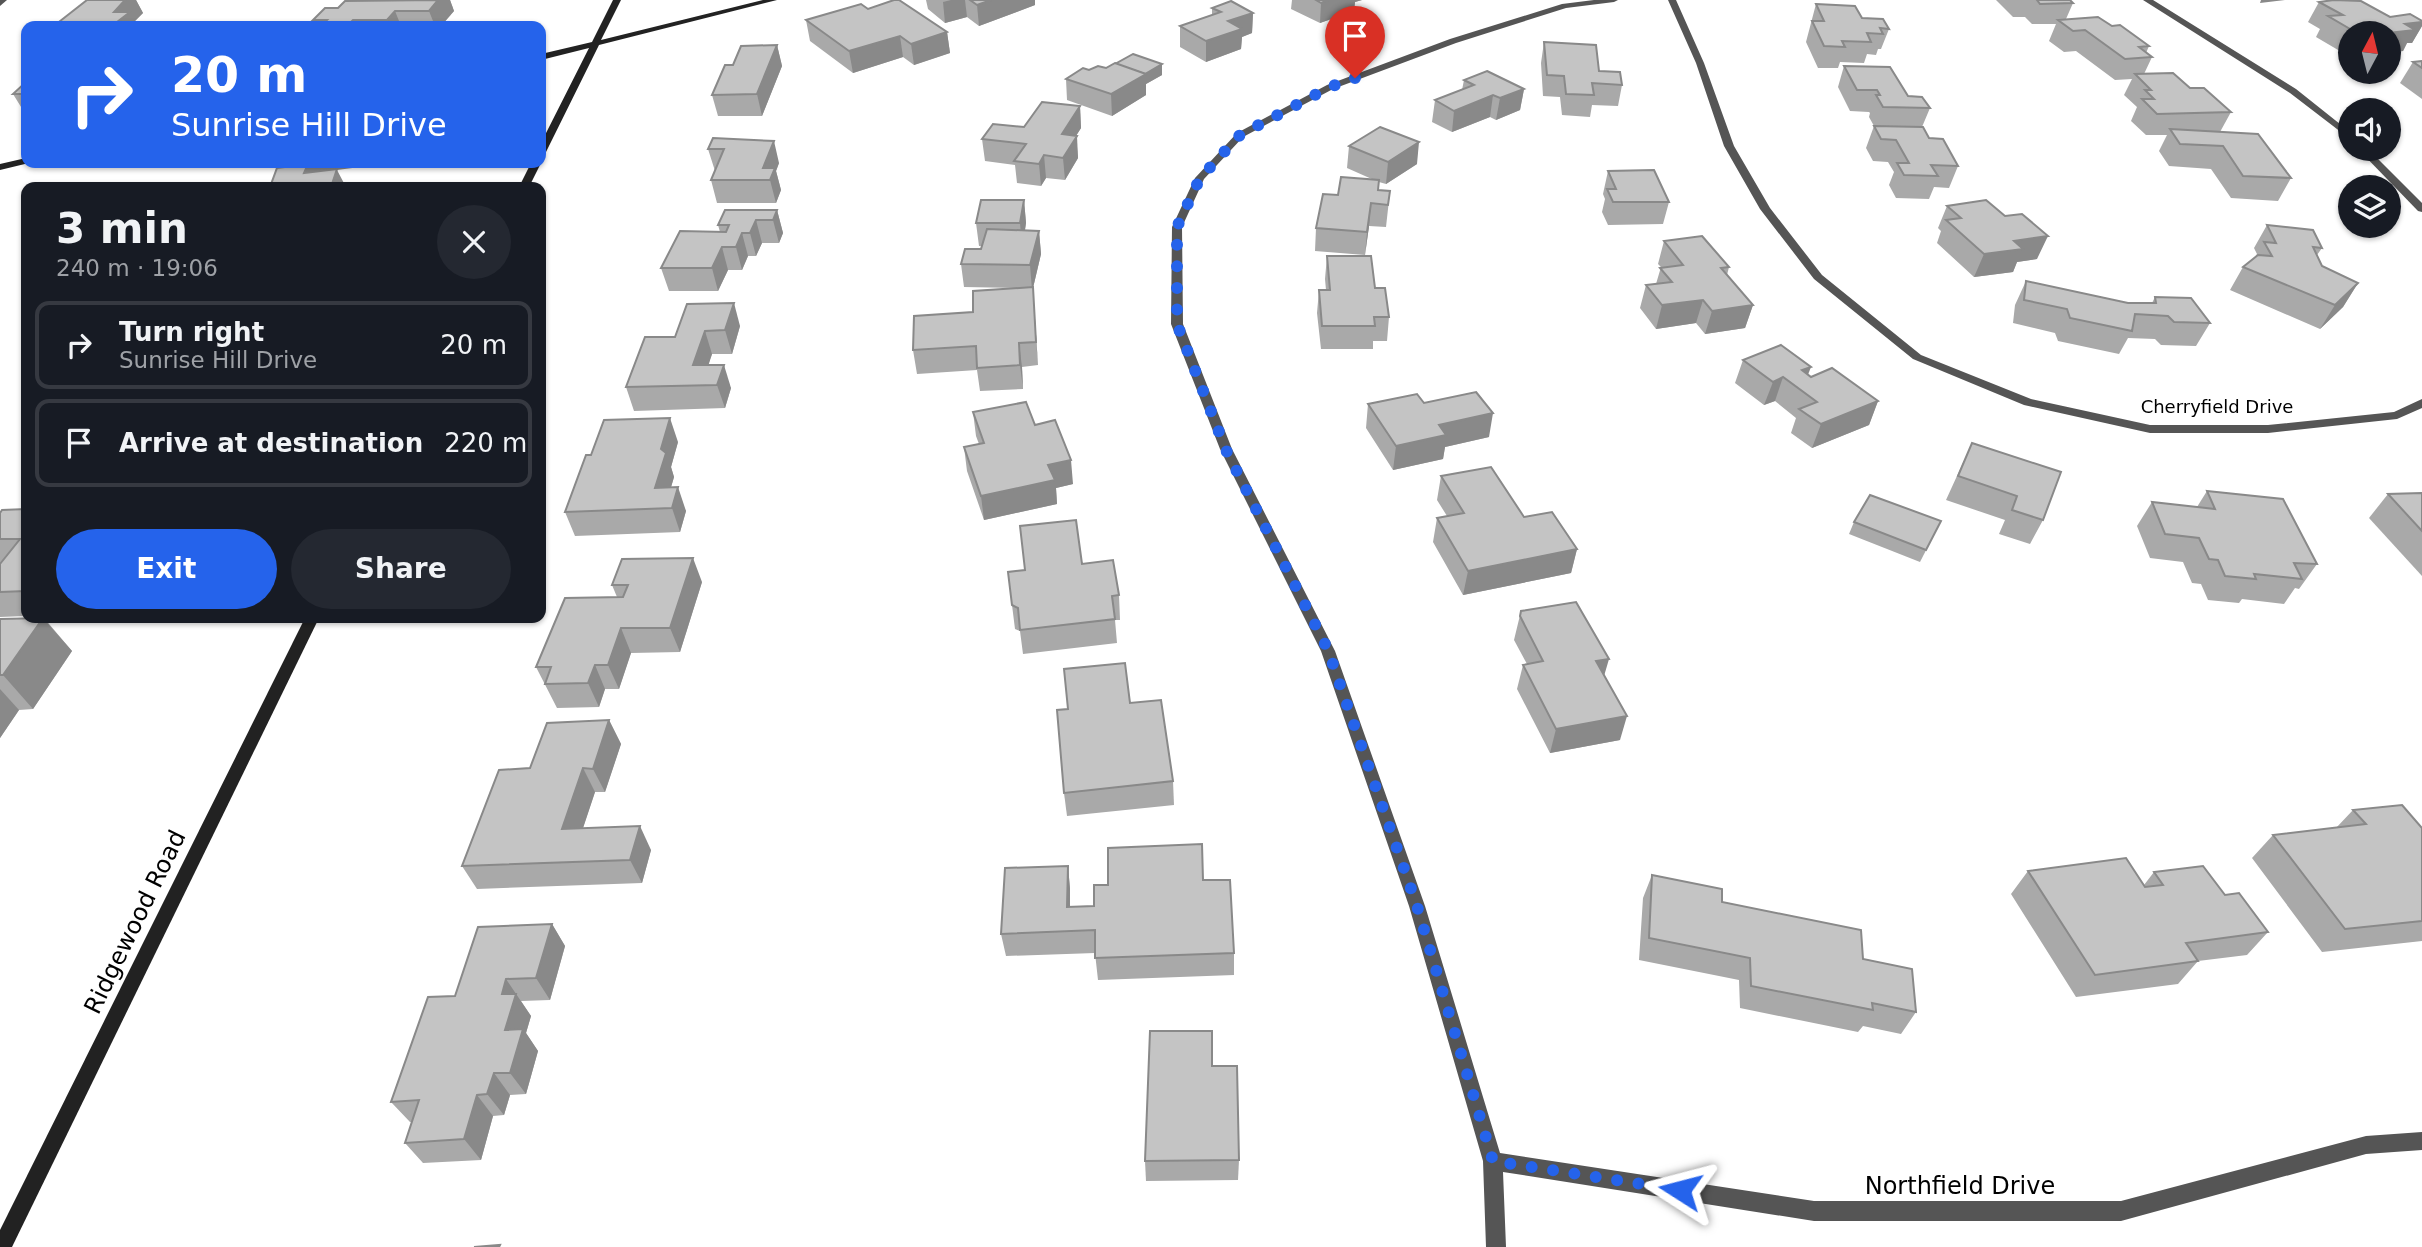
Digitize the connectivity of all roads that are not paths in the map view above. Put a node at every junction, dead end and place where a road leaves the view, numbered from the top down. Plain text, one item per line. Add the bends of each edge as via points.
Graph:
1 (617, 0) edge
2 (773, 0) edge
3 (1614, 0) edge
4 (1672, 0) edge
5 (2147, 0) edge
6 (595, 43) junction
7 (546, 56) edge
8 (2338, 127) edge
9 (546, 142) edge
10 (2376, 161) edge
11 (21, 162) edge
12 (0, 167) edge
13 (2422, 209) edge
14 (2422, 403) edge
15 (310, 623) edge
16 (2422, 1141) edge
17 (1493, 1161) junction
18 (2, 1247) edge
19 (1496, 1247) edge

1 - 6 main road
2 - 6 main road
3 - 17 street via 1564,6 1452,41 1330,87 1240,135 1200,178 1177,227 1177,324 1226,450 1328,650 1417,906
4 - 14 street, Cherryfield Drive via 1729,146 1765,209 1818,276 1917,357 2028,402 2150,429 2268,429 2397,415
5 - 8 street via 2293,92
6 - 7 main road
6 - 9 main road
10 - 13 street
11 - 12 main road
15 - 18 main road, Ridgewood Road
16 - 17 street, Northfield Drive via 2366,1145 2121,1211 1814,1211
17 - 19 street

